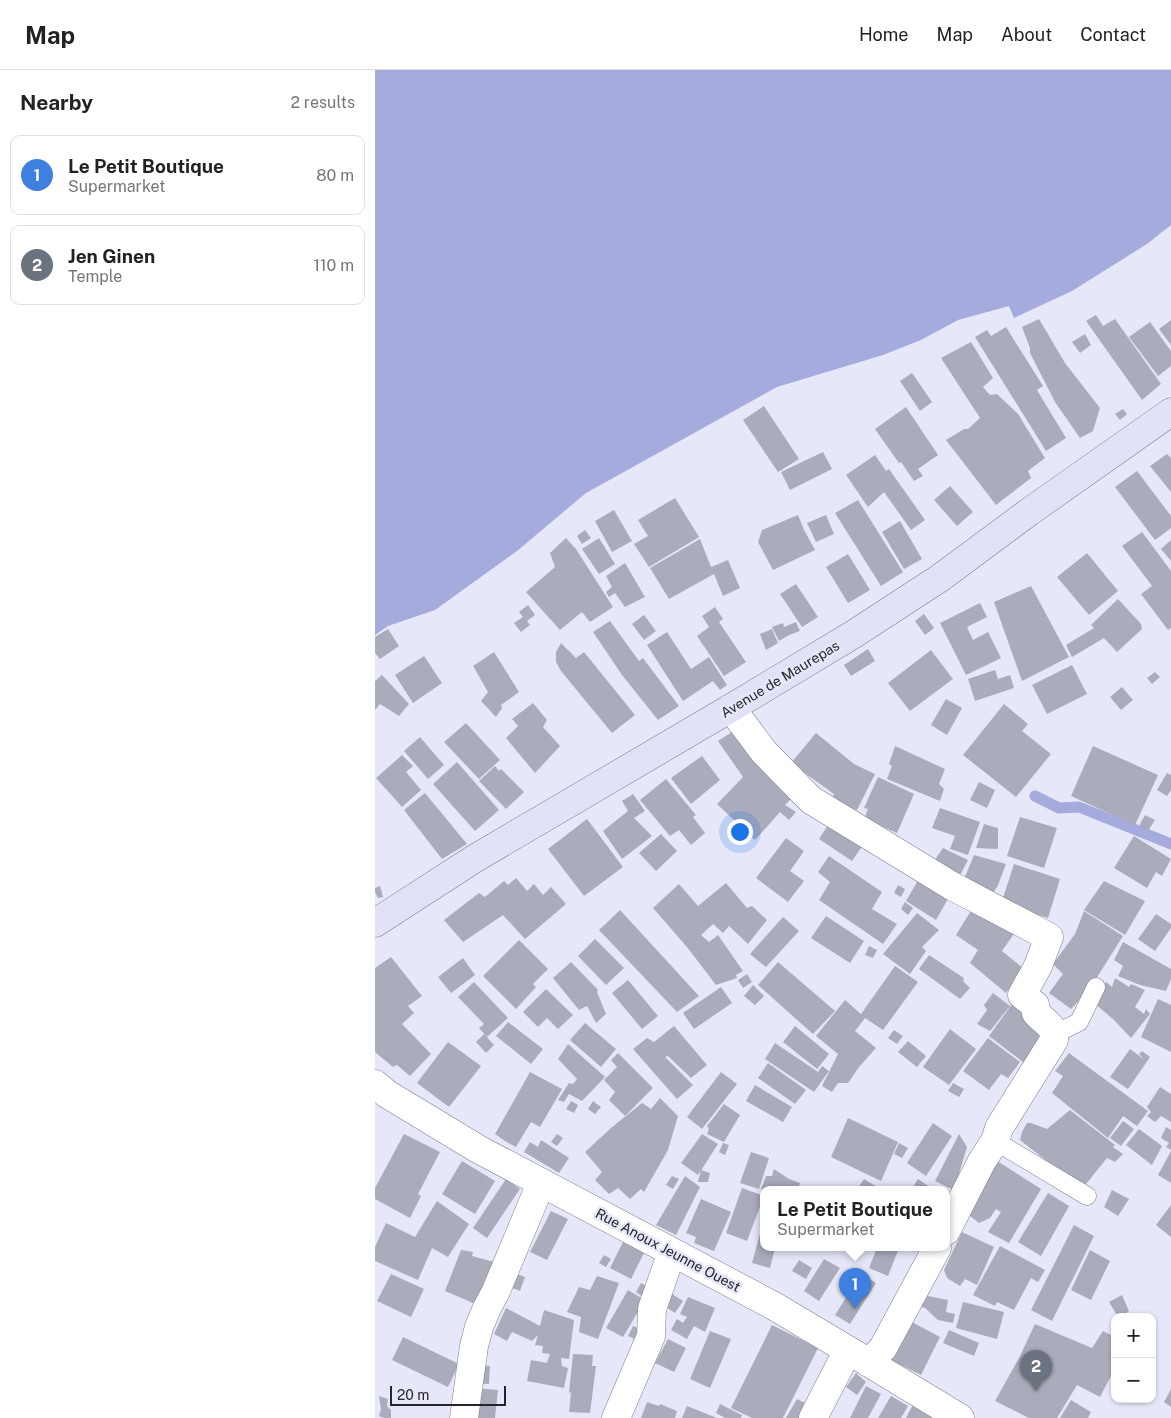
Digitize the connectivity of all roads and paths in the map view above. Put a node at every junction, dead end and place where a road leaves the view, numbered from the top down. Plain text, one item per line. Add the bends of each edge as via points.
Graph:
1 (1171, 412) edge
2 (731, 708) junction
3 (375, 922) edge
4 (1096, 987) dead end
5 (1055, 1034) junction
6 (375, 1084) edge
7 (995, 1142) junction
8 (541, 1183) junction
9 (1087, 1196) dead end
10 (950, 1223) edge
11 (935, 1251) edge
12 (672, 1252) junction
13 (859, 1356) junction
14 (464, 1418) edge
15 (615, 1418) edge
16 (813, 1418) edge
17 (960, 1418) edge

1 - 2 street, Avenue de Maurepas via 939,578
2 - 3 street, Avenue de Maurepas via 474,859
2 - 5 street via 764,752 811,800 952,886 1049,937 1022,994
4 - 5 lane via 1079,1022
5 - 7 street via 999,1128
6 - 8 street, Rue Anoux Jeunne Ouest via 478,1149
7 - 9 lane
7 - 10 street
8 - 12 street, Rue Anoux Jeunne Ouest
8 - 14 street via 479,1327
11 - 13 street via 883,1348
12 - 13 street, Rue Anoux Jeunne Ouest
12 - 15 street via 652,1309 651,1336
13 - 16 street
13 - 17 street, Rue Anoux Jeunne Ouest

